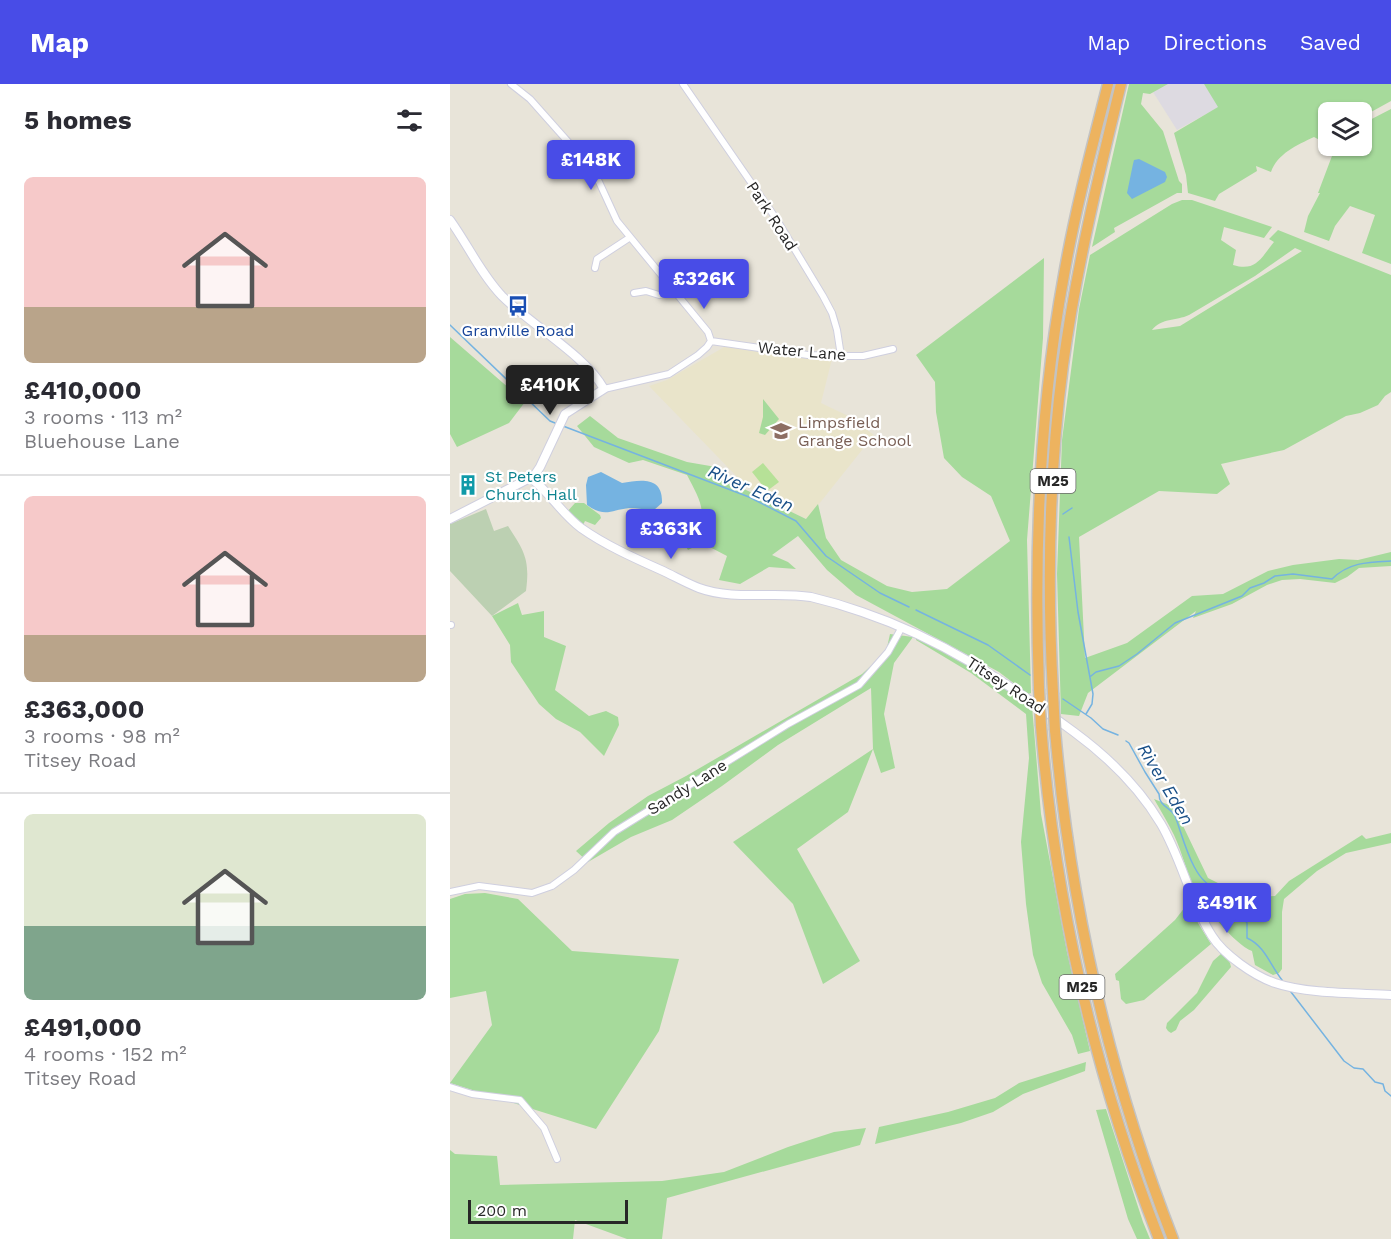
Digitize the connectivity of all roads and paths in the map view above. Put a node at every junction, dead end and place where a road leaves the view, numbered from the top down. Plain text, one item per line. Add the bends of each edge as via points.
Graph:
1 (511, 84) edge
2 (684, 84) edge
3 (1108, 84) edge
4 (1121, 84) edge
5 (450, 220) edge
6 (629, 238) junction
7 (595, 268) dead end
8 (673, 291) junction
9 (634, 293) dead end
10 (711, 341) junction
11 (893, 349) dead end
12 (841, 356) junction
13 (604, 389) junction
14 (532, 479) junction
15 (450, 519) edge
16 (902, 627) junction
17 (450, 892) edge
18 (1391, 995) edge
19 (450, 1087) edge
20 (557, 1159) dead end
21 (1159, 1239) edge
22 (1173, 1239) edge

1 - 6 street via 530,99 594,171
2 - 12 street, Park Road via 777,220 823,296 832,313
3 - 21 highway, M25, bridge via 1068,254 1047,396 1039,493 1039,689 1058,867 1083,993 1113,1106
4 - 22 highway, M25, bridge via 1083,244 1060,396 1052,506 1053,693 1070,861 1096,995 1130,1119
5 - 13 street via 503,297 582,364
6 - 7 street via 597,259
6 - 8 street
8 - 9 street via 659,295
8 - 10 street
10 - 12 street, Water Lane
10 - 13 street via 669,374
11 - 12 street, Water Lane
13 - 14 street via 565,414
14 - 15 main road
14 - 16 main road, Titsey Road via 582,529 701,589 812,598
16 - 17 street, Sandy Lane via 888,652 859,685 788,724 614,832 552,886 532,893 479,886
16 - 18 main road, Titsey Road via 993,674 1115,766 1161,825 1213,939 1244,966 1289,987
19 - 20 street via 520,1100 544,1128

